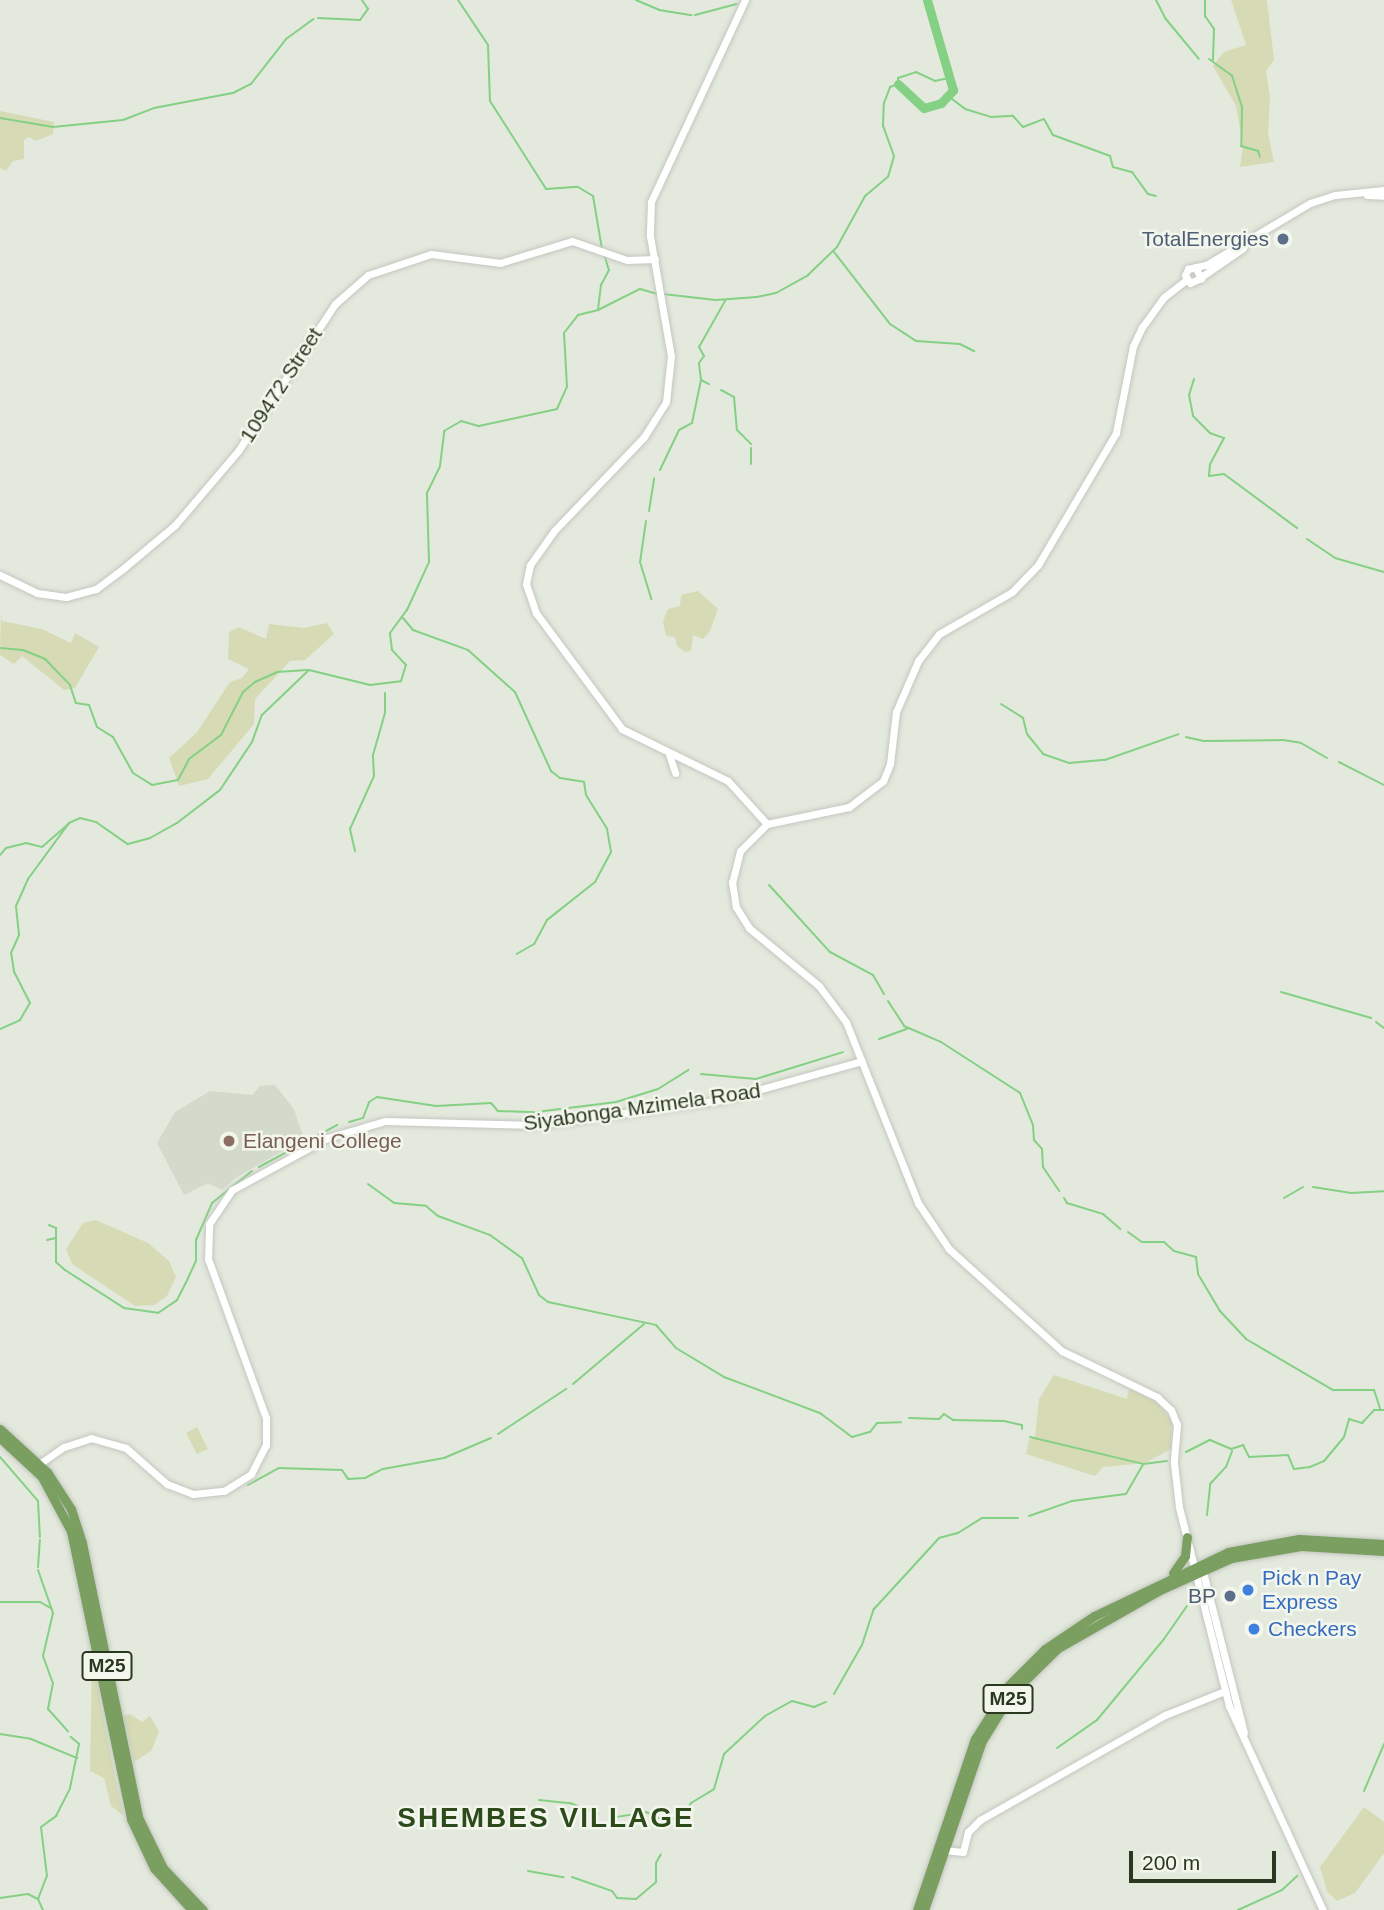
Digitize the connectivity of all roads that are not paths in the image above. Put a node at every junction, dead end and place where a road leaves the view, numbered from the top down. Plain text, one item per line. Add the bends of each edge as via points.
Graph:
1 (745, 0) edge
2 (1384, 190) edge
3 (1359, 193) junction
4 (1384, 196) edge
5 (1256, 236) junction
6 (655, 259) junction
7 (1195, 267) junction
8 (1201, 278) junction
9 (1186, 280) junction
10 (0, 575) edge
11 (669, 754) junction
12 (675, 773) dead end
13 (767, 824) junction
14 (862, 1061) junction
15 (0, 1429) edge
16 (0, 1438) edge
17 (37, 1465) junction
18 (1187, 1537) junction
19 (1384, 1544) edge
20 (1384, 1551) edge
21 (1197, 1566) junction
22 (1170, 1577) junction
23 (1225, 1691) junction
24 (1247, 1744) junction
25 (944, 1850) junction
26 (192, 1910) edge
27 (203, 1910) edge
28 (917, 1910) edge
29 (924, 1910) edge
30 (1323, 1910) edge

1 - 6 street via 654,189 649,221
2 - 3 street
3 - 4 street
3 - 5 street via 1317,200
5 - 7 street
5 - 8 street
6 - 10 street, 109472 Street via 628,260 596,246 563,242 500,263 431,254 368,275 335,304 238,451 174,525 125,567 96,589 66,597 25,589
6 - 11 street via 671,372 659,416 554,531 526,576 526,592 626,732
7 - 8 street
7 - 9 street via 1186,271
8 - 9 street via 1194,283
9 - 13 street via 1164,297 1142,327 1131,354 1116,433 1038,565 1012,592 939,634 918,661 896,712 890,764 883,780 849,807
11 - 12 street
11 - 13 street via 728,781
13 - 14 street via 745,843 733,867 736,907 749,928 832,1002
14 - 17 street, Siyabonga Mzimela Road via 734,1098 559,1123 510,1126 385,1121 337,1133 232,1191 209,1224 208,1259 266,1418 266,1444 251,1474 224,1491 193,1494 167,1484 125,1448 91,1438 64,1447
14 - 18 street via 918,1203 949,1249 1062,1351 1157,1397 1171,1410 1177,1426 1177,1493
15 - 17 main road, M25
16 - 17 main road, M25
17 - 26 main road, M25 via 71,1531 131,1819 154,1868
17 - 27 main road, M25 via 63,1494 82,1543 144,1834 170,1877
18 - 21 street
18 - 22 main road via 1185,1556
19 - 21 main road, M25 via 1280,1541
20 - 21 main road, M25 via 1284,1547
21 - 22 main road, M25
21 - 23 street
21 - 24 street
21 - 25 main road, M25 via 1080,1633 1026,1676 982,1741
22 - 28 main road, M25 via 1060,1638 1020,1672 997,1700 969,1752
23 - 24 street
23 - 25 street via 1165,1715 980,1820 968,1832 961,1854
24 - 30 street
25 - 29 main road, M25

